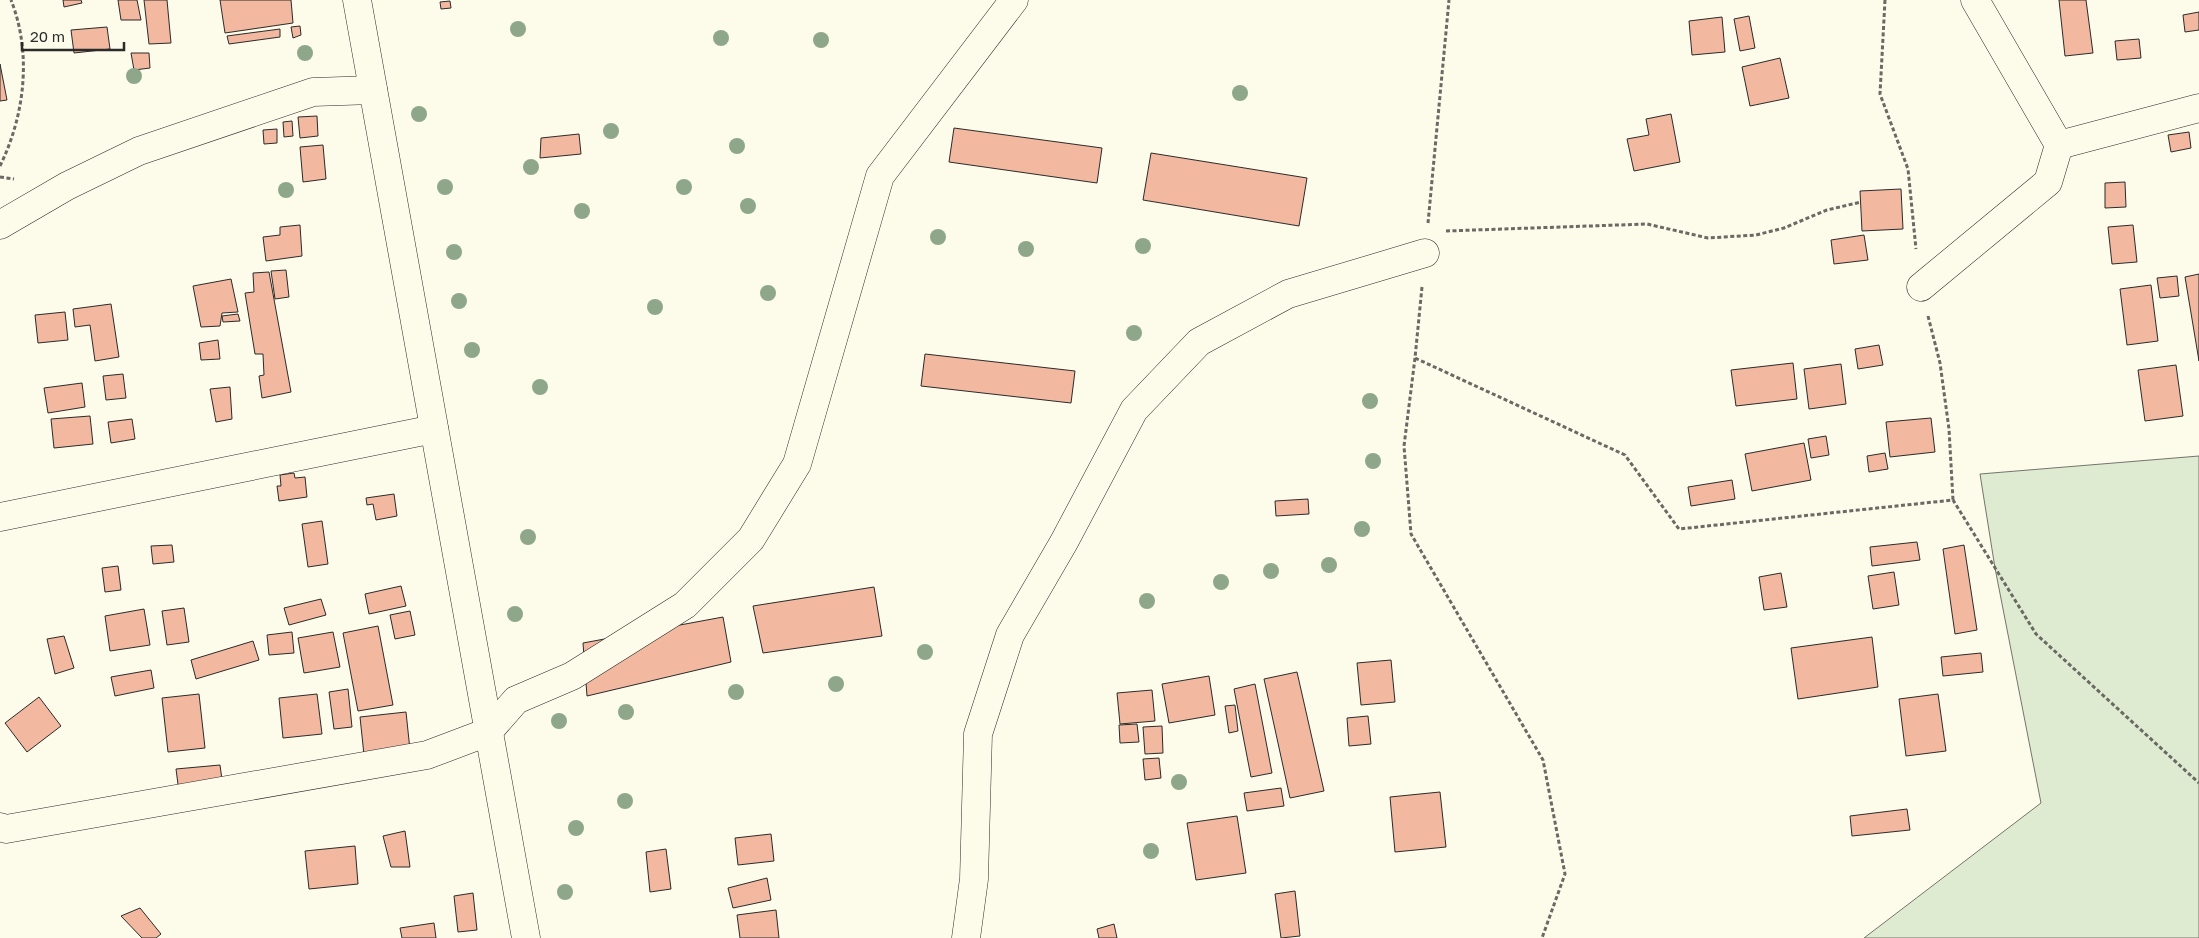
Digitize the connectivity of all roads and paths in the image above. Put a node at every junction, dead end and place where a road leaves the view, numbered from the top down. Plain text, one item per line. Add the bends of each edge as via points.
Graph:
1 (11, 0) edge
2 (357, 0) edge
3 (1014, 0) edge
4 (1449, 0) edge
5 (1975, 0) edge
6 (373, 90) junction
7 (2199, 108) edge
8 (2059, 145) junction
9 (0, 166) edge
10 (1861, 202) dead end
11 (0, 225) edge
12 (1427, 242) junction
13 (1921, 287) dead end
14 (1415, 358) junction
15 (434, 429) junction
16 (0, 518) edge
17 (488, 732) junction
18 (2199, 783) edge
19 (0, 827) edge
20 (522, 933) edge
21 (966, 938) edge
22 (1542, 938) edge

1 - 9 path via 19,22 24,86 12,141
2 - 6 street
3 - 17 street via 880,176 797,464 751,539 685,605 572,676 516,700
4 - 12 path
5 - 8 street
6 - 11 street via 313,92 139,151 67,186
6 - 15 street
7 - 8 street
8 - 13 street via 2048,182
10 - 12 path via 1827,210 1784,228 1756,235 1708,238 1647,224 1466,231
12 - 14 path
12 - 21 street via 1288,294 1199,342 1134,410 1010,635 978,734 974,879
14 - 18 path via 1625,455 1679,528 1953,500 2036,634
14 - 22 path via 1404,446 1411,534 1543,760 1565,874
15 - 16 street
15 - 17 street
17 - 19 street via 427,755 6,829
17 - 20 street

